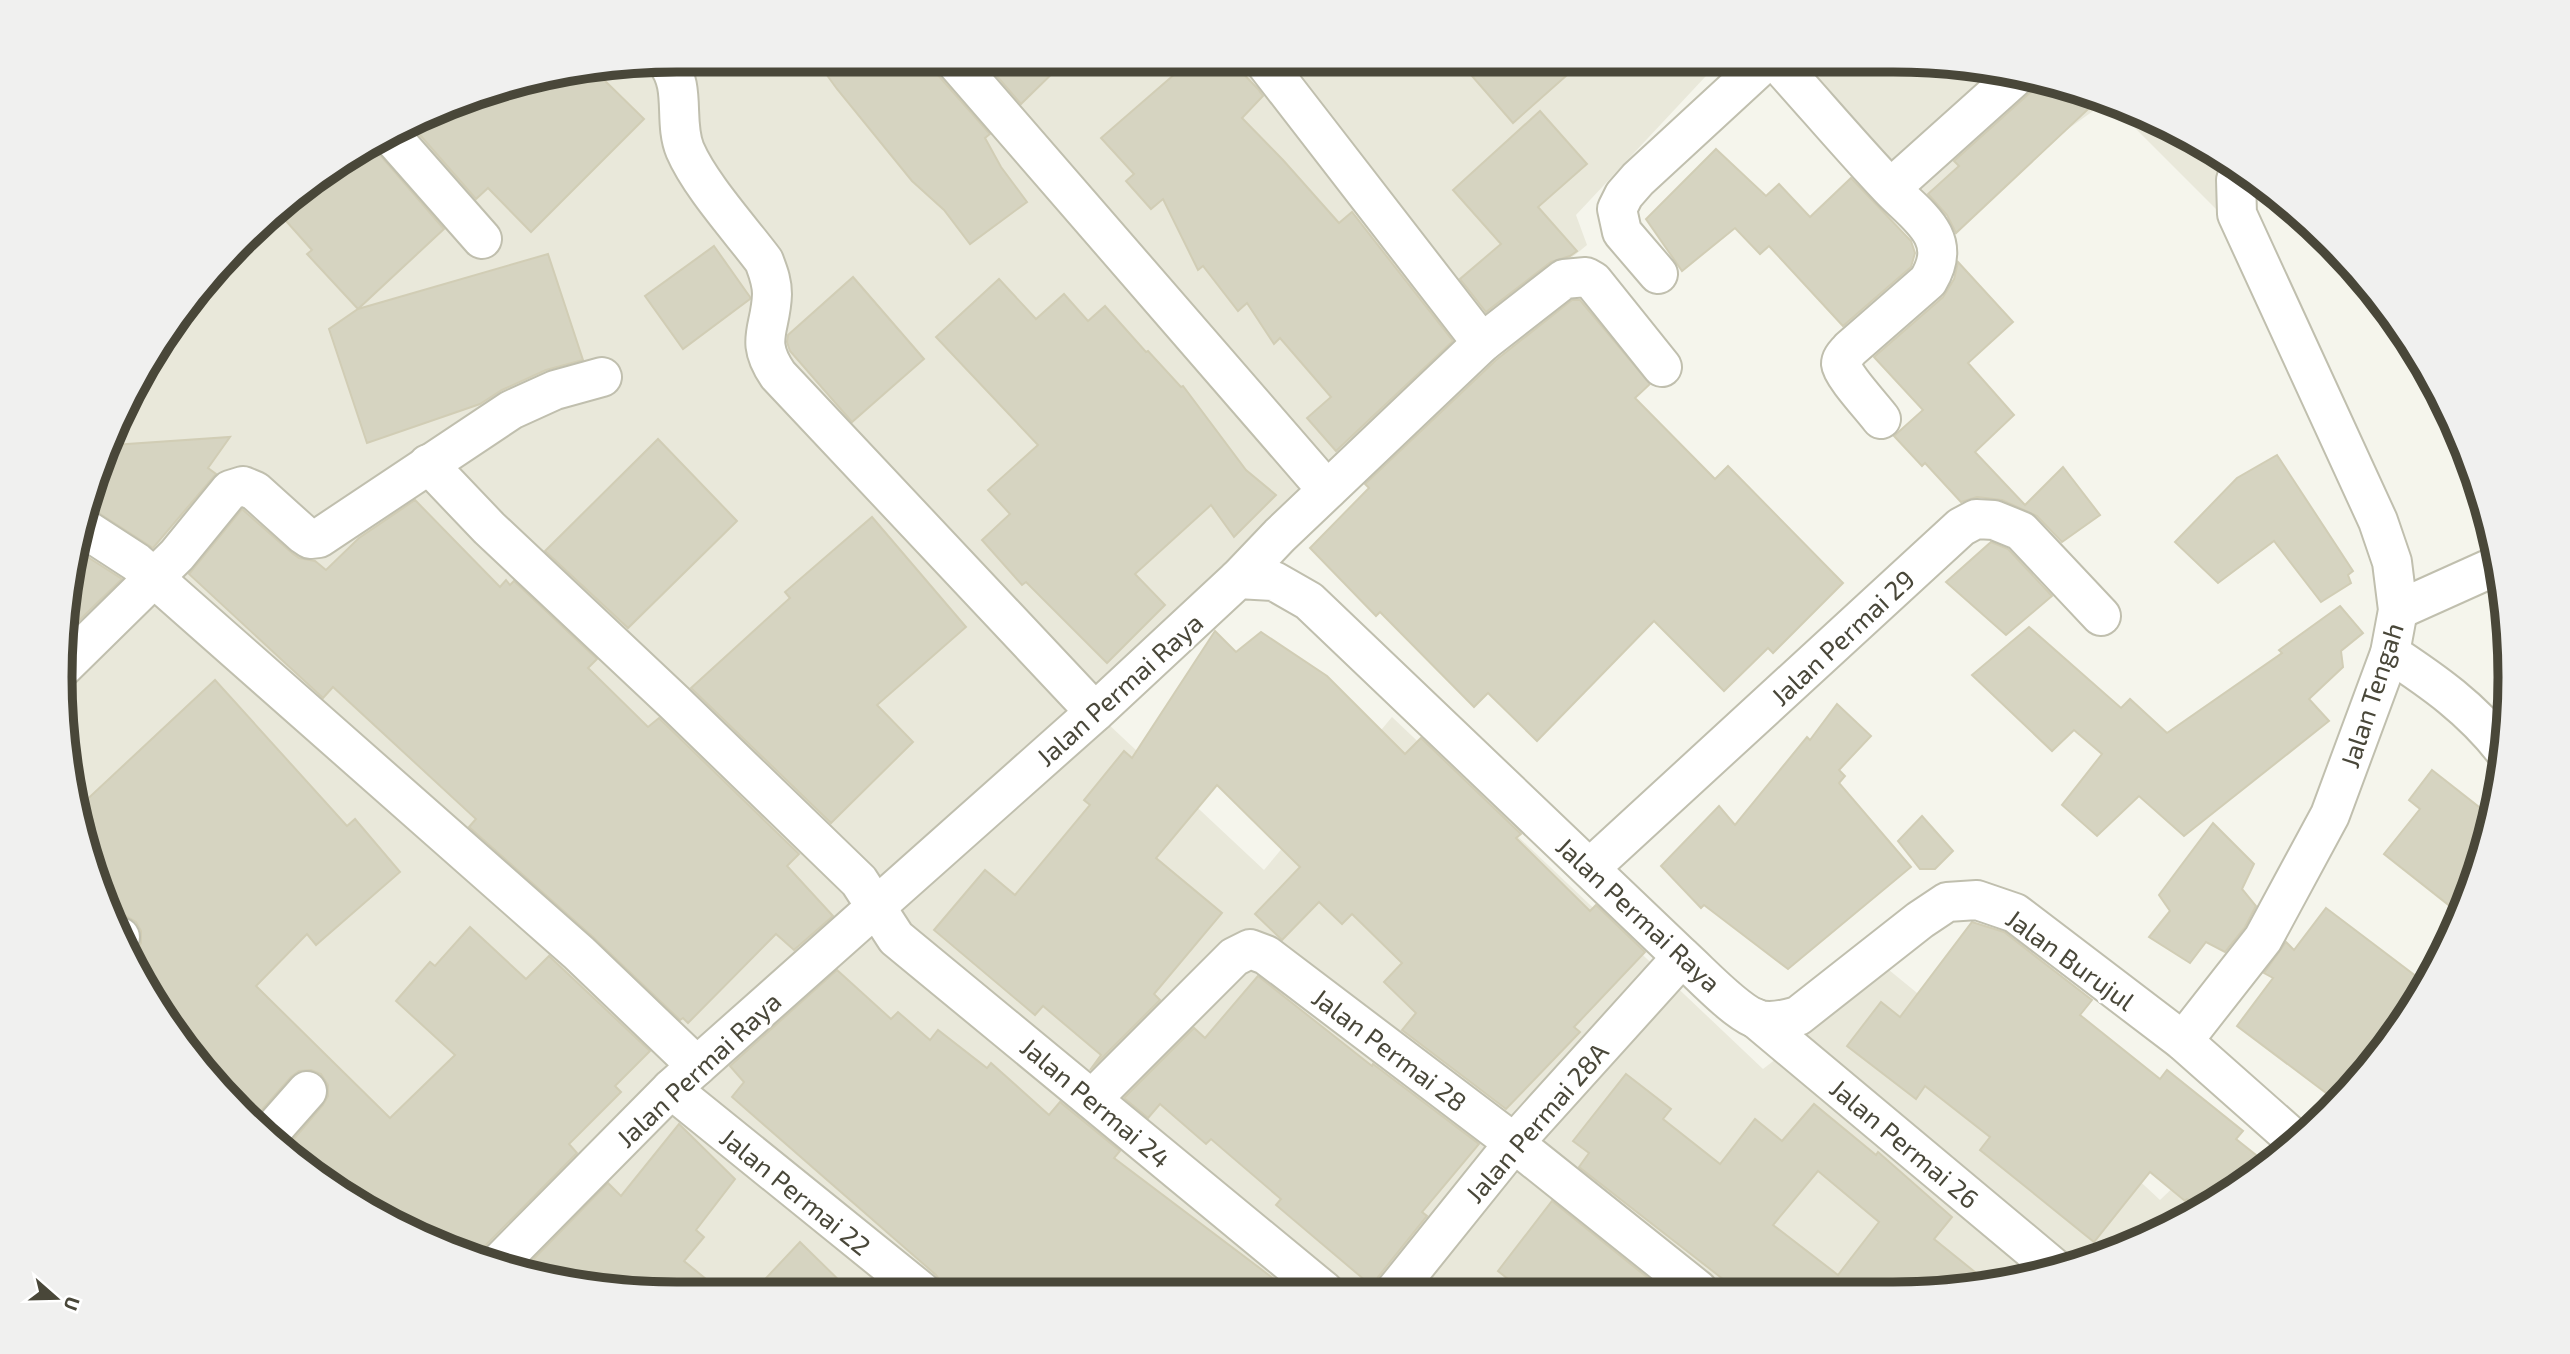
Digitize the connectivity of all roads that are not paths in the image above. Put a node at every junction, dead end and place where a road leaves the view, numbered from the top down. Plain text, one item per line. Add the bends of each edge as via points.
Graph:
1 (672, 72) edge
2 (964, 72) edge
3 (1272, 72) edge
4 (1754, 72) edge
5 (1786, 72) edge
6 (2009, 83) edge
7 (396, 141) edge
8 (2236, 179) edge
9 (1891, 188) junction
10 (482, 239) dead end
11 (1658, 274) dead end
12 (1482, 343) junction
13 (1662, 367) dead end
14 (602, 377) dead end
15 (1881, 419) dead end
16 (428, 464) junction
17 (1327, 491) junction
18 (89, 532) edge
19 (2489, 569) edge
20 (153, 578) junction
21 (1238, 579) junction
22 (2398, 610) junction
23 (2101, 616) dead end
24 (2390, 653) junction
25 (72, 658) edge
26 (1095, 712) junction
27 (2495, 739) edge
28 (1590, 868) junction
29 (877, 907) junction
30 (1682, 957) junction
31 (1755, 1018) junction
32 (2183, 1041) junction
33 (684, 1077) junction
34 (307, 1091) dead end
35 (1092, 1099) junction
36 (274, 1128) edge
37 (2288, 1135) edge
38 (1514, 1143) junction
39 (505, 1257) edge
40 (2048, 1263) edge
41 (911, 1282) edge
42 (1313, 1282) edge
43 (1402, 1282) edge
44 (1688, 1282) edge

1 - 26 street via 678,82 684,147 693,167 764,261 771,279 764,335 767,359
2 - 17 street
3 - 12 street
4 - 11 street via 1639,179 1617,209 1622,232
5 - 9 street
6 - 9 street
7 - 10 street
8 - 22 street, Jalan Tengah via 2237,214 2378,521 2392,562
9 - 15 street via 1924,222 1939,253 1928,281 1842,359 1846,374
12 - 13 street via 1564,279 1586,277
12 - 17 street
14 - 16 street via 555,390 511,410
16 - 20 street via 320,538 310,539 255,491 243,486 230,490
16 - 29 street, Jalan Permai 24 via 489,528 859,881
17 - 21 street
18 - 20 street, Jalan Permai 22
19 - 22 street
20 - 25 street
20 - 33 street, Jalan Permai 22 via 568,944
21 - 26 street, Jalan Permai Raya
21 - 28 street, Jalan Permai Raya via 1274,581 1309,601
22 - 24 street, Jalan Tengah
23 - 28 street, Jalan Permai 29 via 2021,531 1994,520 1976,519 1961,527
24 - 27 street via 2445,690
24 - 32 street, Jalan Tengah via 2330,815 2263,939
26 - 29 street, Jalan Permai Raya
28 - 30 street, Jalan Permai Raya
29 - 33 street, Jalan Permai Raya
29 - 35 street, Jalan Permai 24 via 896,939
30 - 31 street, Jalan Permai Raya
30 - 38 street, Jalan Permai 28A
31 - 32 street, Jalan Burujul via 1780,1021 1798,1016 1947,902 1978,900 2015,913
31 - 40 street, Jalan Permai 26
32 - 37 street, Jalan Burujul
33 - 39 street, Jalan Permai Raya
33 - 41 street, Jalan Permai 22
34 - 36 street
35 - 38 street, Jalan Permai 28 via 1234,957 1250,949 1266,955
35 - 42 street, Jalan Permai 24
38 - 43 street, Jalan Permai 28A
38 - 44 street, Jalan Permai 28

